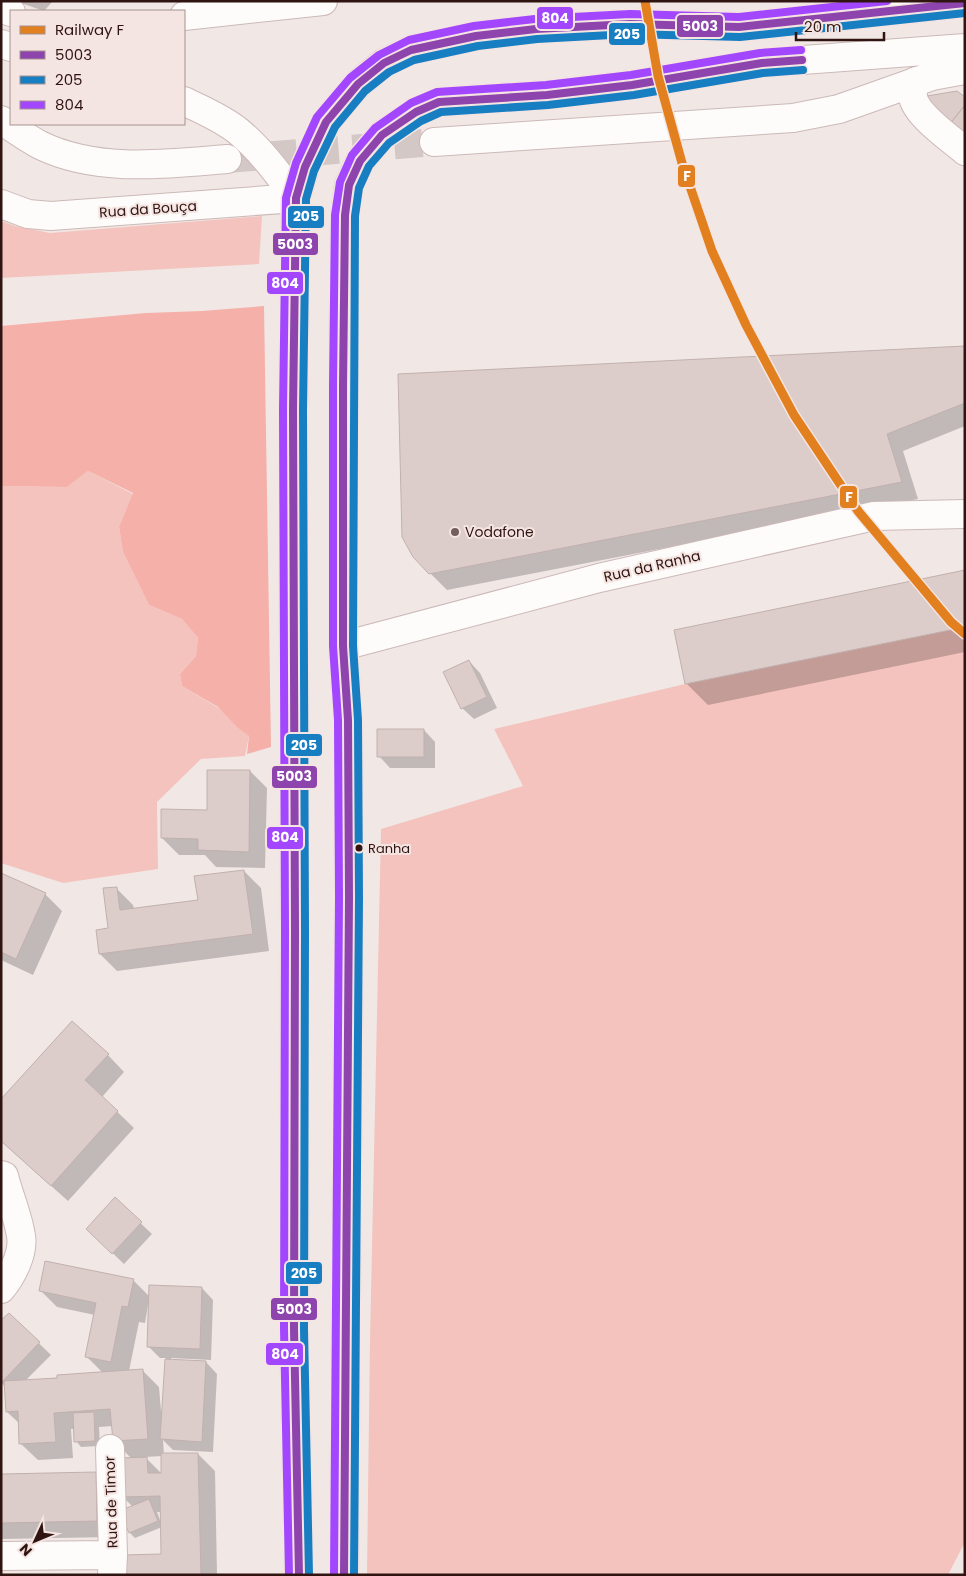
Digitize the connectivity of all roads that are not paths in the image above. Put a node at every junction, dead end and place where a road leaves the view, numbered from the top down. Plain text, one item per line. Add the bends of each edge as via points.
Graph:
1 (323, 1) edge
2 (965, 4) edge
3 (185, 16) edge
4 (965, 48) edge
5 (965, 70) edge
6 (916, 82) junction
7 (185, 101) edge
8 (1, 120) edge
9 (434, 142) tunnel mouth
10 (965, 151) edge
11 (227, 159) tunnel mouth
12 (1, 204) edge
13 (296, 206) junction
14 (965, 514) edge
15 (343, 646) junction
16 (1, 1175) edge
17 (1, 1289) edge
18 (110, 1449) dead end
19 (1, 1556) edge
20 (113, 1565) edge
21 (299, 1575) edge
22 (344, 1575) edge

1 - 3 main road
2 - 13 main road via 738,28 630,24 536,29 476,36 411,50 384,63 358,84 326,122 305,167
4 - 15 main road via 762,63 632,85 439,102 416,112 382,134 360,161 349,185 345,215
5 - 6 main road
6 - 9 main road via 839,109 794,118
6 - 10 main road via 912,91 916,105 934,126
7 - 13 main road via 215,116 253,145 273,168
8 - 11 main road via 42,146 103,163
12 - 13 main road, Rua da Bouça via 28,214 51,216
13 - 21 main road via 294,1329
14 - 15 main road, Rua da Ranha via 874,516 599,578
15 - 22 main road via 348,720 349,897
16 - 17 main road via 4,1176 22,1238 12,1276
18 - 20 main road, Rua de Timor
19 - 20 main road, Rua de Timor

